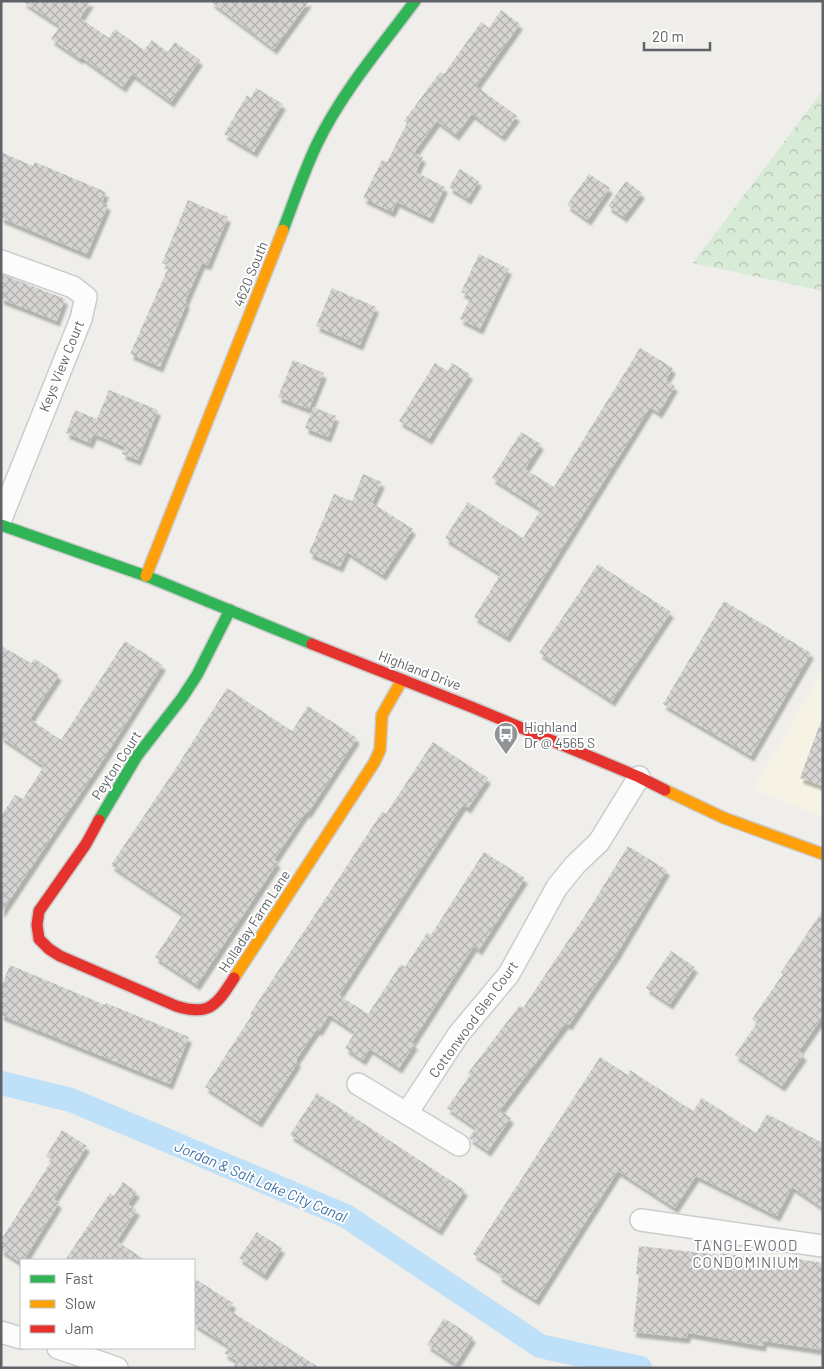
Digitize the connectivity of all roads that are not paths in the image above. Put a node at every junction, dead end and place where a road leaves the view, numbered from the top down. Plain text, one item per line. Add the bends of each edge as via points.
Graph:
1 (415, 1) edge
2 (1, 261) edge
3 (1, 519) edge
4 (1, 525) edge
5 (146, 576) junction
6 (230, 610) junction
7 (402, 680) junction
8 (639, 777) junction
9 (823, 854) edge
10 (39, 939) joint
11 (358, 1084) dead end
12 (407, 1113) junction
13 (459, 1146) dead end
14 (641, 1220) dead end
15 (823, 1246) edge
16 (1, 1332) edge
17 (20, 1338) edge
18 (61, 1349) edge
19 (117, 1368) edge

1 - 5 street, 4620 South via 331,116
2 - 3 street, Keys View Court via 73,288 86,297 81,319
4 - 5 street, Highland Drive
5 - 6 street, Highland Drive
6 - 7 street, Highland Drive
6 - 10 street, Peyton Court via 182,698 137,756 86,844 39,911 36,925
7 - 8 street, Highland Drive
7 - 10 street, Holladay Farm Lane via 382,715 380,750 367,776 232,982 211,1007 190,1011 176,1006 60,956
8 - 9 street, Highland Drive via 724,818
8 - 12 street, Cottonwood Glen Court via 599,842 557,887 509,974 458,1035
11 - 12 street
12 - 13 street
14 - 15 street
16 - 17 street
18 - 19 street

